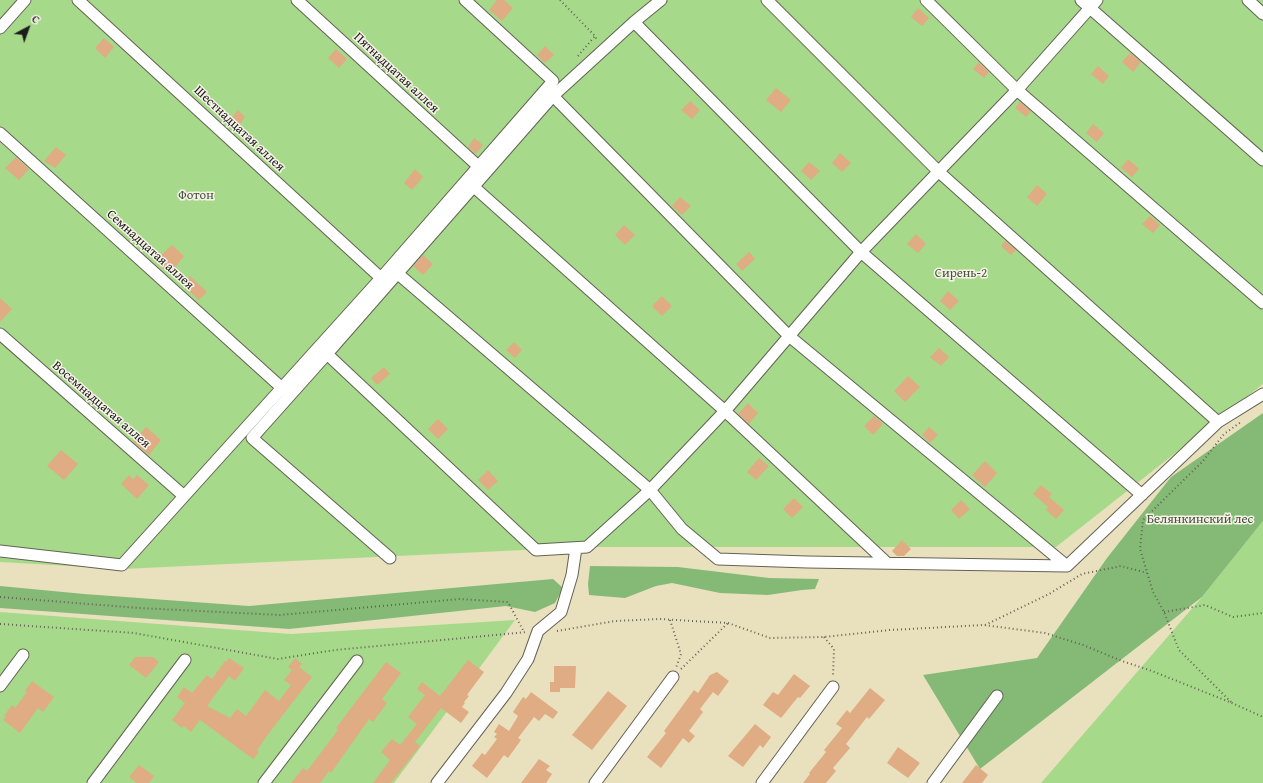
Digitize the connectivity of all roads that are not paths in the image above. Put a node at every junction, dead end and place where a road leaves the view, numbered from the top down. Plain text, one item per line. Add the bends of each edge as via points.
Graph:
1 (25, 0) edge
2 (78, 0) edge
3 (297, 0) edge
4 (465, 0) edge
5 (661, 0) edge
6 (767, 0) edge
7 (926, 0) edge
8 (1248, 0) edge
9 (1089, 3) edge
10 (1263, 14) edge
11 (634, 22) junction
12 (0, 28) edge
13 (1017, 90) junction
14 (553, 96) junction
15 (0, 133) edge
16 (1263, 160) edge
17 (478, 166) junction
18 (939, 172) junction
19 (474, 187) junction
20 (861, 252) junction
21 (397, 273) junction
22 (381, 278) junction
23 (1263, 303) edge
24 (0, 334) edge
25 (789, 336) junction
26 (327, 354) junction
27 (282, 388) junction
28 (1263, 394) edge
29 (725, 411) junction
30 (1218, 422) junction
31 (650, 490) junction
32 (1142, 495) junction
33 (184, 496) junction
34 (576, 548) junction
35 (0, 551) edge
36 (390, 558) dead end
37 (887, 563) junction
38 (1067, 566) junction
39 (23, 655) dead end
40 (185, 660) dead end
41 (357, 661) dead end
42 (673, 676) road end
43 (0, 686) edge
44 (833, 687) road end
45 (998, 696) dead end
46 (93, 783) edge
47 (264, 783) edge
48 (437, 783) edge
49 (595, 783) edge
50 (762, 783) edge
51 (933, 783) edge

1 - 12 street
2 - 22 street, Шестнадцатая аллея
3 - 17 street, Пятнадцатая аллея
4 - 17 street via 553,81
5 - 11 street
6 - 18 street
7 - 13 street
8 - 10 street
9 - 13 street
9 - 16 street
11 - 14 street
11 - 20 street
13 - 18 street
13 - 23 street
14 - 19 street
14 - 25 street
15 - 27 street, Семнадцатая аллея
17 - 22 street
18 - 20 street
18 - 30 street
19 - 21 street
19 - 29 street
20 - 25 street
20 - 32 street
21 - 26 street
21 - 31 street
22 - 27 street
24 - 33 street, Восемнадцатая аллея
25 - 29 street
25 - 38 street
26 - 34 street via 536,550
26 - 36 street via 252,438
27 - 33 street
28 - 30 street
29 - 31 street
29 - 37 street
30 - 32 street
31 - 34 street via 587,547
31 - 37 street via 682,529 718,559
32 - 38 street
33 - 35 street via 122,565
34 - 48 street via 572,575 561,612 538,631 528,659 506,693
37 - 38 street
39 - 43 street
40 - 46 street
41 - 47 street
42 - 49 street
44 - 50 street
45 - 51 street

